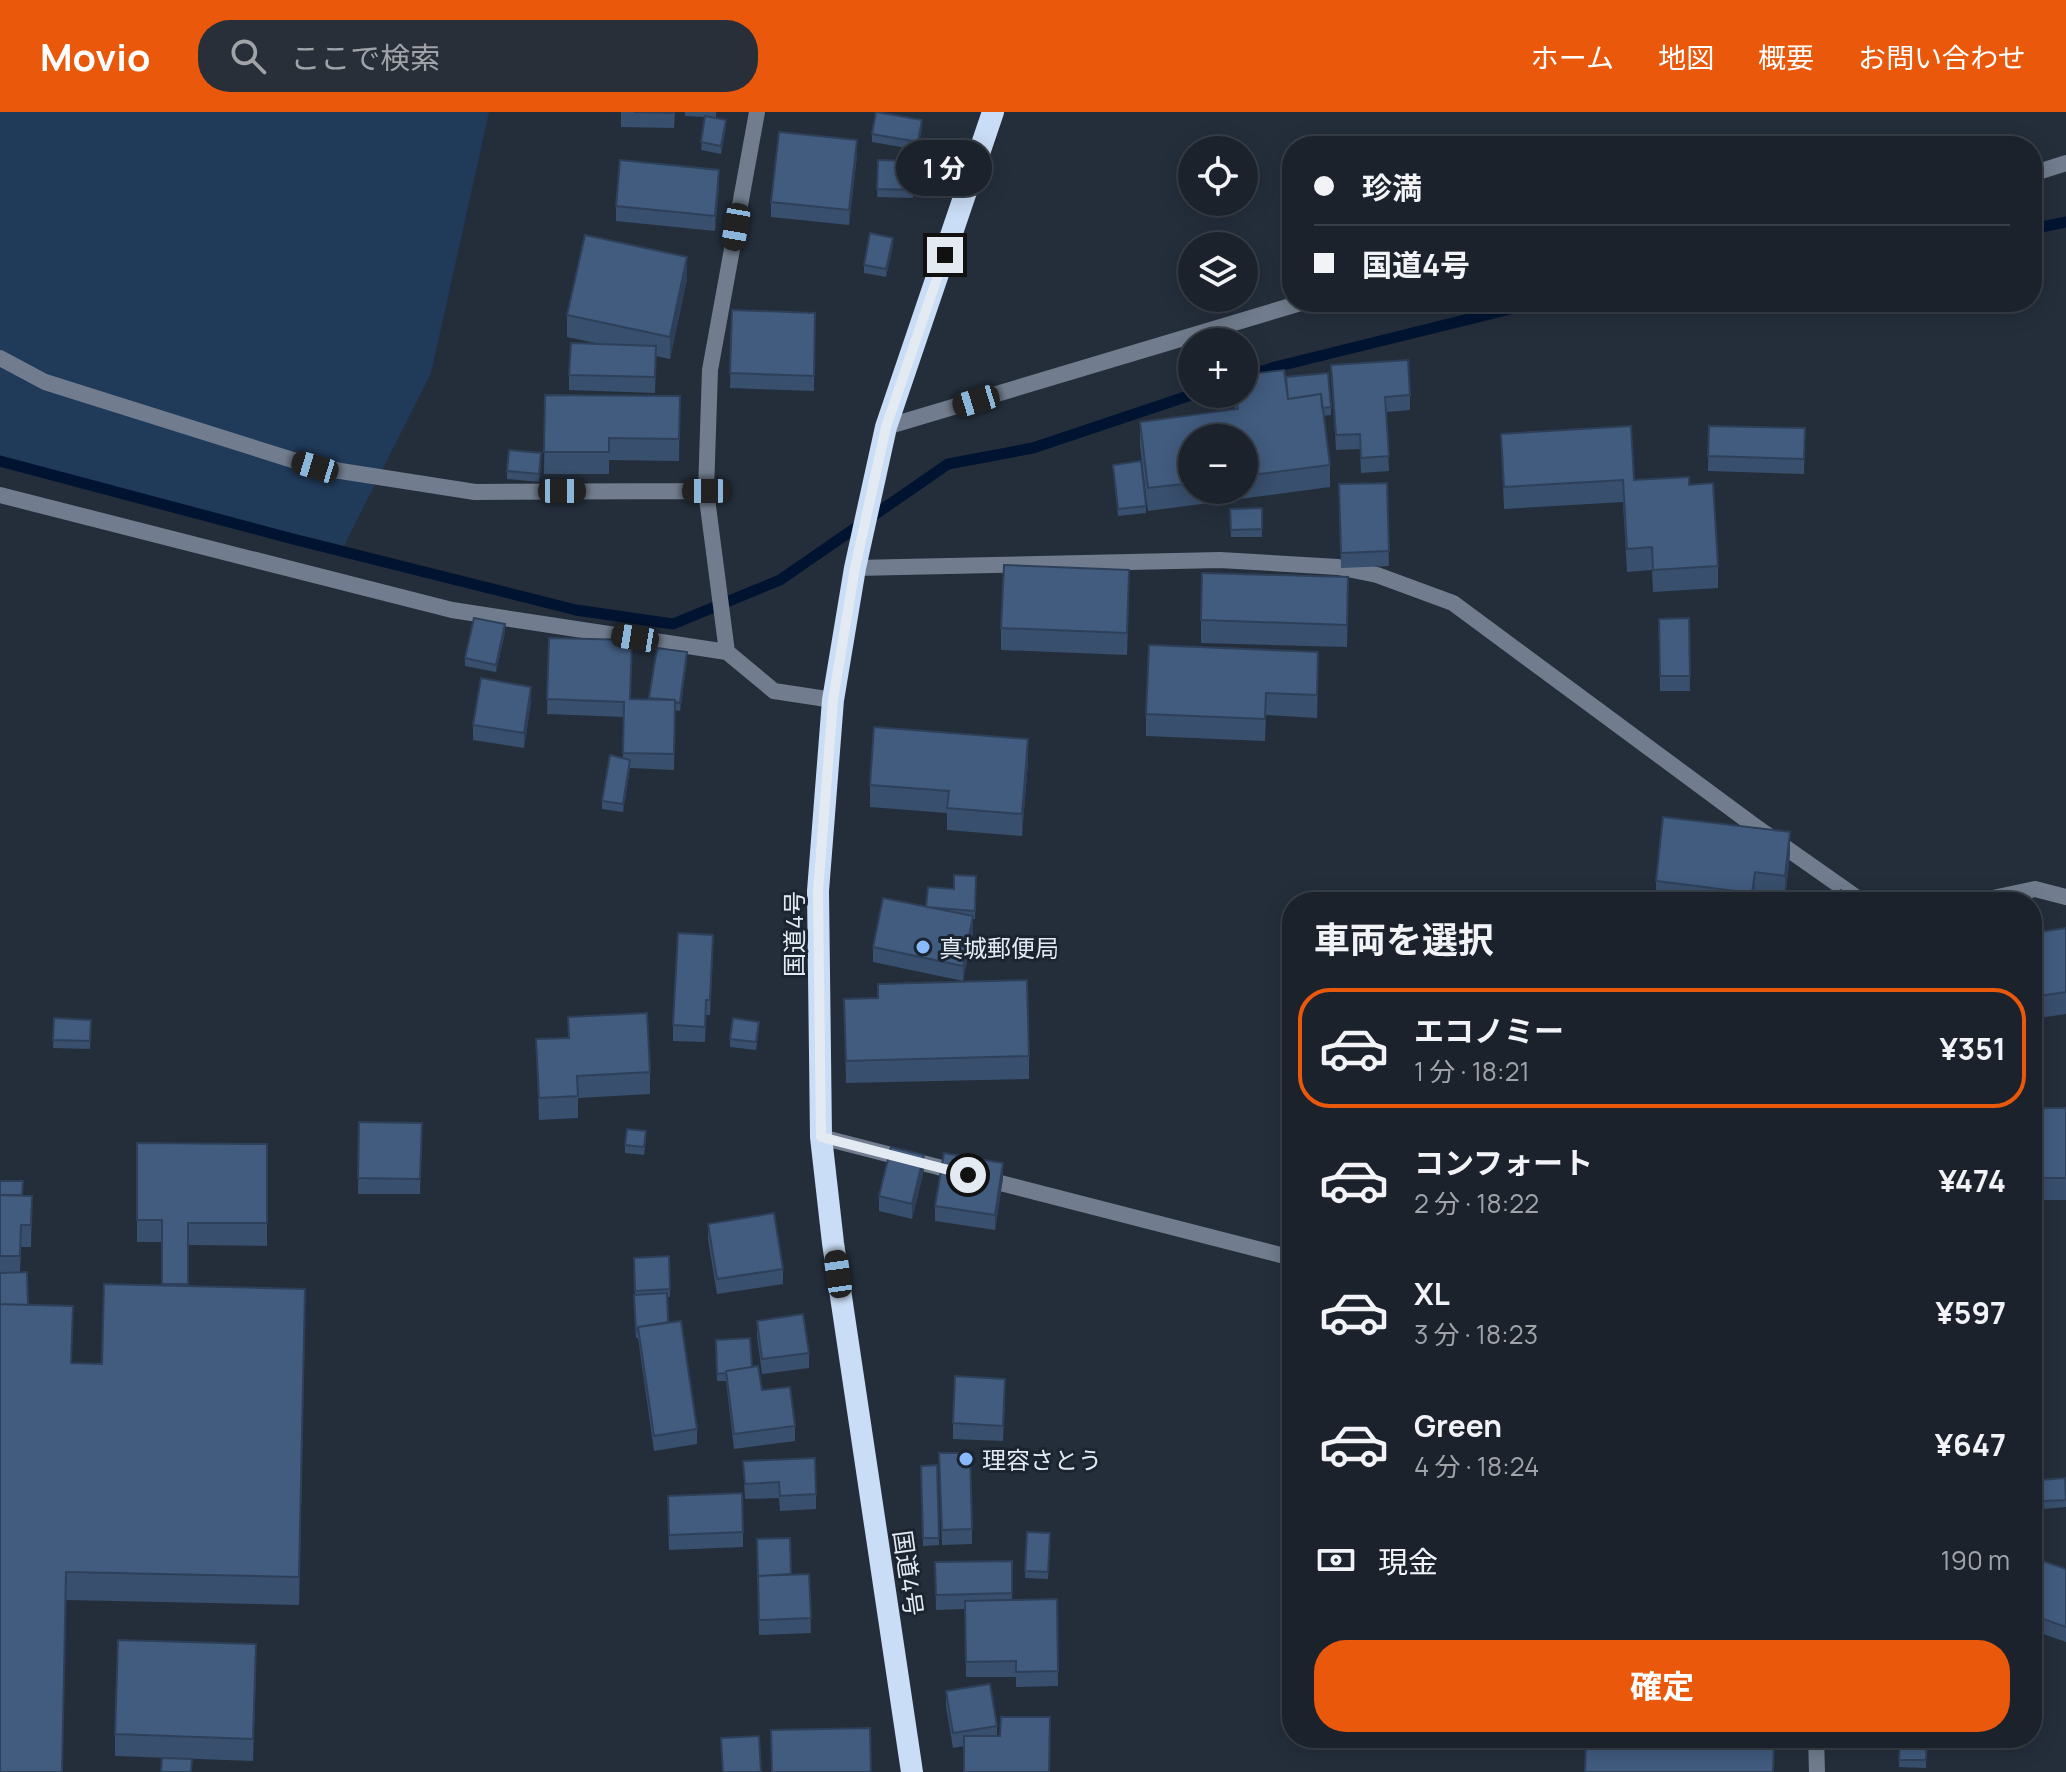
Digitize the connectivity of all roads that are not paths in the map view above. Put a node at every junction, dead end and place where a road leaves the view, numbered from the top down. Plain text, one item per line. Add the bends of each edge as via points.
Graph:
1 (757, 112) edge
2 (993, 112) edge
3 (2066, 163) edge
4 (2042, 171) edge
5 (1282, 309) edge
6 (0, 358) edge
7 (886, 427) junction
8 (706, 491) junction
9 (0, 495) edge
10 (857, 560) junction
11 (727, 652) junction
12 (833, 700) junction
13 (1849, 892) edge
14 (2021, 892) edge
15 (2066, 897) edge
16 (821, 1137) junction
17 (1282, 1255) edge
18 (1816, 1748) edge
19 (912, 1772) edge
20 (1817, 1772) edge

1 - 8 street via 710,370
2 - 7 highway, 国道4号
3 - 4 street
5 - 7 street
6 - 8 street via 45,382 315,467 475,492
7 - 10 highway, 国道4号
8 - 11 street
9 - 11 street via 452,610
10 - 12 highway, 国道4号
10 - 13 street via 1220,560 1338,567 1377,575 1453,603
11 - 12 street via 774,691
12 - 16 highway, 国道4号 via 818,891
14 - 15 street via 2035,889
16 - 17 street
16 - 19 highway, 国道4号
18 - 20 street

